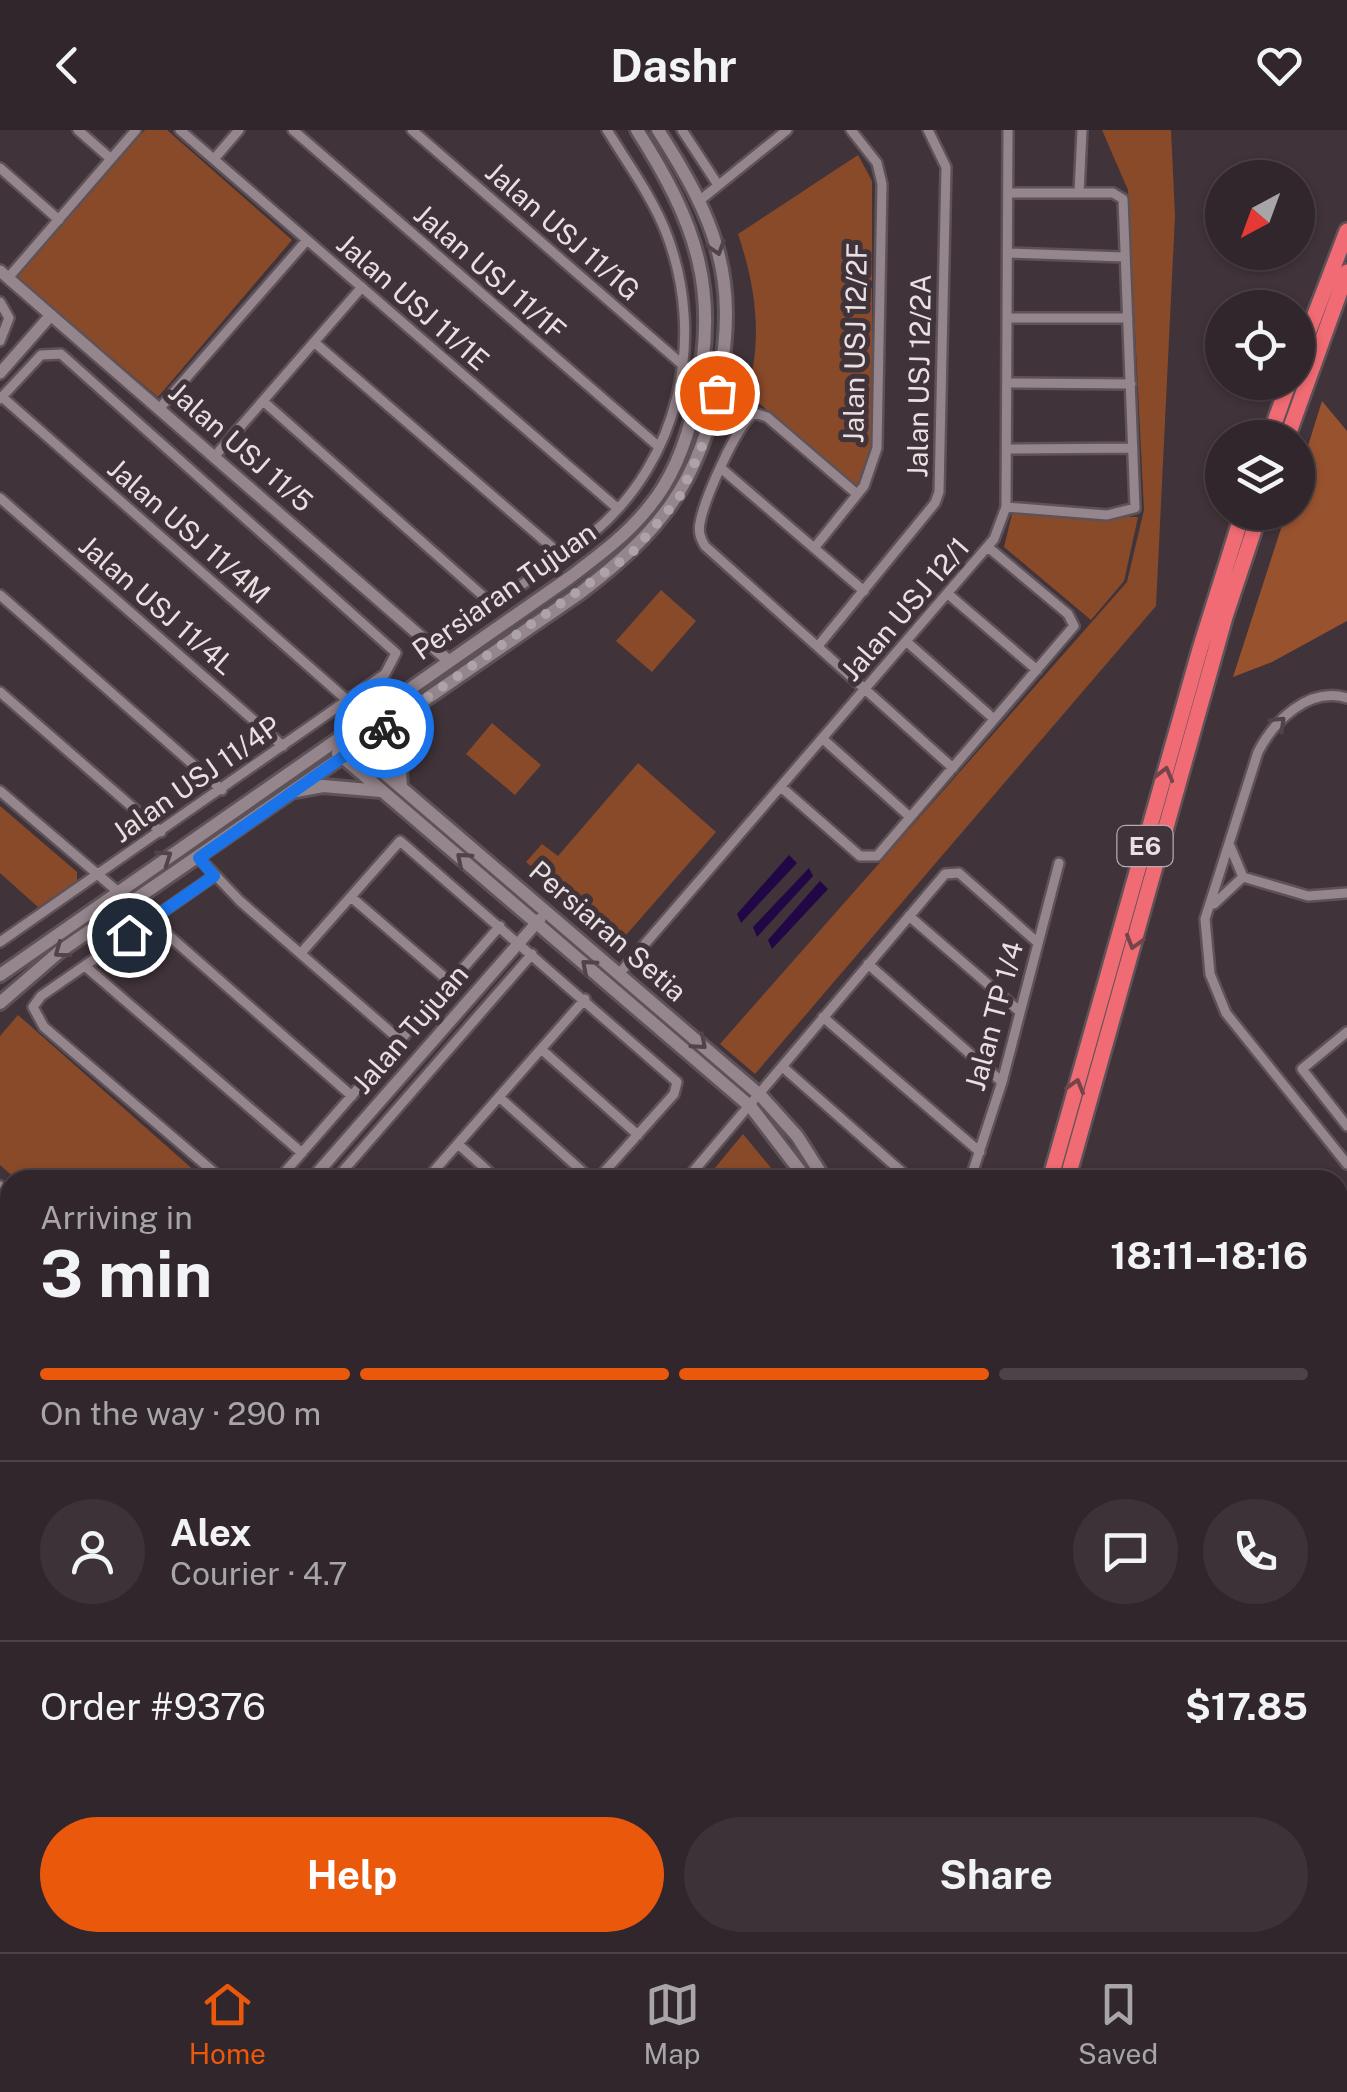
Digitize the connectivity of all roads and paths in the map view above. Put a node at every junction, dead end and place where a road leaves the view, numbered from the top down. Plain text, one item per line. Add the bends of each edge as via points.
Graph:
1 (78, 130) edge
2 (136, 130) edge
3 (180, 130) edge
4 (239, 130) edge
5 (293, 130) edge
6 (412, 130) edge
7 (606, 130) edge
8 (637, 130) edge
9 (658, 130) edge
10 (683, 130) edge
11 (787, 130) edge
12 (851, 130) edge
13 (928, 130) edge
14 (1008, 130) edge
15 (1082, 130) edge
16 (111, 159) junction
17 (214, 159) junction
18 (0, 168) edge
19 (718, 185) junction
20 (1009, 193) junction
21 (1080, 194) junction
22 (698, 201) junction
23 (58, 220) junction
24 (1347, 230) edge
25 (307, 240) junction
26 (1008, 253) junction
27 (1124, 257) junction
28 (1347, 272) edge
29 (4, 274) edge
30 (362, 287) junction
31 (2, 303) edge
32 (1315, 314) edge
33 (51, 315) junction
34 (1008, 318) junction
35 (1128, 318) junction
36 (0, 341) edge
37 (314, 342) junction
38 (684, 366) junction
39 (0, 373) edge
40 (1007, 384) junction
41 (1131, 384) junction
42 (1, 398) edge
43 (262, 401) junction
44 (159, 409) junction
45 (1294, 420) edge
46 (691, 421) junction
47 (709, 427) junction
48 (659, 447) junction
49 (1133, 448) junction
50 (1007, 449) junction
51 (214, 457) junction
52 (722, 469) junction
53 (230, 471) junction
54 (215, 490) junction
55 (858, 494) junction
56 (0, 498) edge
57 (1006, 507) junction
58 (617, 508) junction
59 (1238, 530) edge
60 (1254, 530) edge
61 (814, 547) junction
62 (989, 548) junction
63 (561, 556) junction
64 (864, 592) junction
65 (948, 594) junction
66 (0, 595) edge
67 (491, 603) junction
68 (906, 642) junction
69 (430, 645) junction
70 (818, 646) junction
71 (449, 661) junction
72 (1037, 670) junction
73 (866, 689) junction
74 (0, 692) edge
75 (1347, 698) edge
76 (347, 700) junction
77 (420, 704) junction
78 (994, 720) junction
79 (823, 739) junction
80 (335, 740) junction
81 (284, 746) junction
82 (356, 748) junction
83 (343, 756) junction
84 (953, 768) junction
85 (401, 787) junction
86 (781, 788) junction
87 (222, 790) junction
88 (0, 791) edge
89 (294, 791) junction
90 (383, 791) junction
91 (910, 817) junction
92 (161, 832) junction
93 (1229, 844) junction
94 (199, 858) junction
95 (1059, 863) dead end
96 (98, 875) junction
97 (214, 876) junction
98 (1243, 877) junction
99 (116, 890) junction
100 (1347, 893) edge
101 (351, 897) junction
102 (909, 916) junction
103 (542, 917) junction
104 (1205, 919) junction
105 (151, 920) junction
106 (500, 926) junction
107 (0, 942) edge
108 (519, 943) junction
109 (1038, 943) junction
110 (301, 953) junction
111 (532, 954) junction
112 (868, 964) junction
113 (86, 966) junction
114 (619, 974) junction
115 (0, 975) edge
116 (451, 983) junction
117 (615, 990) junction
118 (584, 999) junction
119 (0, 1002) edge
120 (1018, 1010) junction
121 (823, 1018) junction
122 (1347, 1032) edge
123 (401, 1041) junction
124 (540, 1049) junction
125 (785, 1068) junction
126 (1002, 1082) junction
127 (352, 1096) junction
128 (760, 1096) junction
129 (499, 1097) junction
130 (750, 1107) junction
131 (1347, 1126) edge
132 (638, 1135) junction
133 (458, 1144) junction
134 (980, 1152) junction
135 (302, 1153) junction
136 (1347, 1164) edge
137 (211, 1170) edge
138 (287, 1170) edge
139 (320, 1170) edge
140 (344, 1170) edge
141 (435, 1170) edge
142 (487, 1170) edge
143 (583, 1170) edge
144 (604, 1170) edge
145 (695, 1170) edge
146 (798, 1170) edge
147 (819, 1170) edge
148 (900, 1170) edge
149 (974, 1170) edge
150 (1053, 1170) edge
151 (1070, 1170) edge

1 - 16 street
2 - 16 street
3 - 17 street, Jalan USJ 11/1E
4 - 17 street
5 - 48 street, Jalan USJ 11/1F
6 - 38 street, Jalan USJ 11/1G
7 - 38 street via 656,210 676,260
8 - 46 main road, Persiaran Tujuan via 684,213 706,282 708,330
9 - 22 main road, Persiaran Tujuan
10 - 19 street
11 - 19 street
12 - 55 street, Jalan USJ 12/2F via 877,163 882,184 877,448
13 - 64 street, Jalan USJ 12/2A via 946,167 939,492
14 - 20 street, Jalan USJ 12/1
15 - 21 street
16 - 23 street
17 - 25 street, Jalan USJ 11/1E
18 - 23 street
19 - 22 street
20 - 21 street
20 - 26 street, Jalan USJ 12/1
21 - 27 street via 1112,192 1124,204
22 -> 47 main road, Persiaran Tujuan via 728,291 728,334
23 - 29 street
24 - 32 highway
25 - 30 street, Jalan USJ 11/1E
25 - 44 street
26 - 27 street
26 - 34 street, Jalan USJ 12/1
27 - 35 street
28 - 45 highway
29 - 33 street, Jalan USJ 11/5
30 - 37 street
30 - 58 street, Jalan USJ 11/1E
31 - 36 street via 9,326
33 - 39 street
33 - 44 street, Jalan USJ 11/5
34 - 35 street
34 - 40 street, Jalan USJ 12/1
35 - 41 street
37 - 43 street
37 - 63 street
38 - 48 street
40 - 41 street
40 - 50 street, Jalan USJ 12/1
41 - 49 street
42 - 54 street via 41,355 61,354
42 - 76 street, Jalan USJ 11/4M
43 - 51 street
43 - 67 street
44 - 51 street, Jalan USJ 11/5
46 - 47 main road via 699,429
46 - 71 main road, Persiaran Tujuan via 663,488 619,540
47 - 77 main road, Persiaran Tujuan via 679,498 631,554
48 - 58 street
49 - 50 street
49 - 57 street via 1135,508 1108,514
50 - 57 street, Jalan USJ 12/1
51 - 53 street, Jalan USJ 11/5
52 - 55 street via 754,413
52 - 61 street
52 - 70 street via 699,534
53 - 54 street
53 - 69 street, Jalan USJ 11/5
54 - 76 street, Jalan USJ 11/4P via 396,653 392,667
55 - 61 street, Jalan USJ 12/2F
56 - 81 street, Jalan USJ 11/4L
57 - 62 street, Jalan USJ 12/1
58 - 63 street
150 -> 59 highway, E6
60 -> 151 highway, E6
61 - 64 street
62 - 65 street, Jalan USJ 12/1
62 - 72 street via 1074,626
63 - 67 street
64 - 70 street, Jalan USJ 12/2A
65 - 68 street, Jalan USJ 12/1
65 - 72 street
66 - 87 street
67 - 69 street
68 - 73 street, Jalan USJ 12/1
68 - 78 street
69 - 71 street, Jalan USJ 11/5
70 - 73 street
71 - 80 main road, Persiaran Tujuan
72 - 78 street
73 - 79 street, Jalan USJ 12/1
73 - 84 street
74 - 92 street
93 -> 75 street via 1271,727 1297,706 1332,694
76 - 81 street, Jalan USJ 11/4P
77 - 82 main road, Persiaran Tujuan
77 - 85 main road via 398,739
78 - 84 street
79 - 86 street, Jalan USJ 12/1
79 - 91 street
80 - 82 main road, Persiaran Setia
80 - 83 main road, Persiaran Setia
99 -> 80 main road, Persiaran Tujuan
81 - 87 street, Jalan USJ 11/4P
82 - 83 main road, Persiaran Tujuan
82 - 85 main road, Persiaran Setia
83 - 89 main road, Persiaran Tujuan
83 - 90 main road, Persiaran Setia
84 - 91 street
85 - 103 main road, Persiaran Setia
86 - 91 street via 860,856 877,856
86 - 114 street, Jalan USJ 12/1
87 - 92 street, Jalan USJ 11/4P
88 - 96 street
89 - 90 main road
89 - 94 main road, Persiaran Tujuan
103 -> 90 main road, Persiaran Setia
92 - 96 street, Jalan USJ 11/4P
93 - 98 street
93 - 104 street
94 - 97 street
94 -> 119 main road, Persiaran Tujuan via 58,952
95 - 109 street, Jalan TP 1/4
96 - 99 street
96 - 107 street, Jalan USJ 11/4P
97 - 105 street
97 - 110 street
98 - 100 street via 1308,896
98 - 104 street
99 - 115 main road, Persiaran Tujuan
101 - 106 street via 400,840
101 - 110 street
101 - 116 street
102 - 109 street via 945,874 959,872
102 - 112 street
102 - 120 street
103 - 108 street, Jalan Tujuan
103 - 114 main road, Persiaran Setia
117 -> 103 main road, Persiaran Setia
104 - 136 street via 1210,974 1226,1014
105 - 113 street
105 - 127 street
106 - 108 street
106 - 116 street
108 - 111 street
108 - 139 street, Jalan Tujuan
109 - 120 street, Jalan TP 1/4
110 - 123 street
111 - 118 street
111 - 140 street
112 - 121 street
112 - 126 street
113 - 135 street
113 - 137 street via 36,1001 38,1020
114 - 117 main road
114 -> 128 main road, Persiaran Setia
116 - 123 street
117 - 130 main road, Persiaran Setia
118 - 124 street
118 - 132 street via 670,1073 678,1088
120 - 126 street, Jalan TP 1/4
121 - 125 street
121 - 134 street
122 - 131 street via 1302,1069
123 - 127 street
124 - 129 street
124 - 132 street
125 - 128 street
125 - 148 street
126 - 134 street, Jalan TP 1/4
127 - 135 street
128 - 130 street
128 - 147 main road, Persiaran Setia
129 - 133 street
129 - 143 street
130 - 145 street
130 - 146 main road, Persiaran Setia
132 - 144 street
133 - 141 street
133 - 142 street
134 - 149 street, Jalan TP 1/4
135 - 138 street

